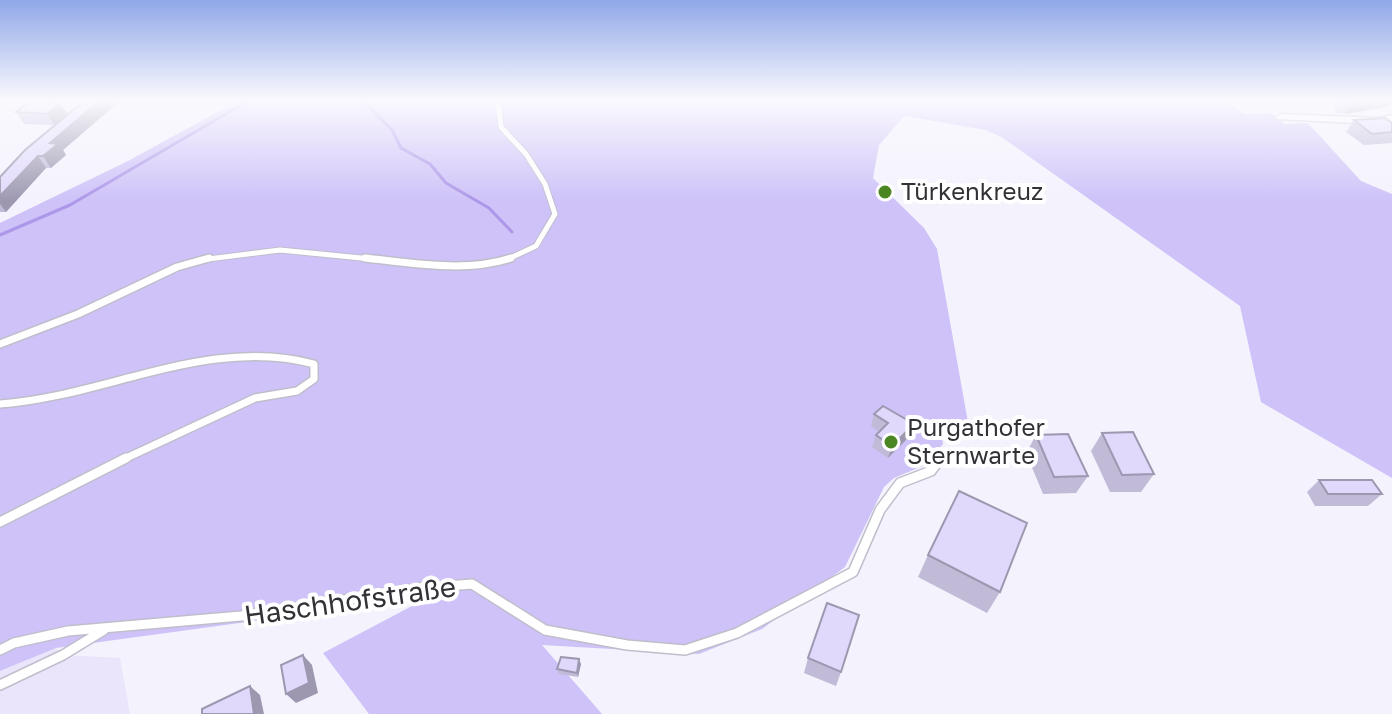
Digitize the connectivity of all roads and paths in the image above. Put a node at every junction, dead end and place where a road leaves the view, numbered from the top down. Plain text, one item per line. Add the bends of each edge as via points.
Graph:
1 (508, 134) edge
2 (0, 344) edge
3 (0, 404) edge
4 (942, 457) dead end
5 (0, 522) edge
6 (108, 628) junction
7 (0, 650) edge
8 (0, 685) edge

1 - 2 lane via 545,184 555,214 547,234 532,248 505,260 418,265 364,255 281,250 219,255 193,261
3 - 5 lane via 43,400 219,360 271,354 314,364 314,379 297,391 255,398 177,432
4 - 6 lane, Haschhofstraße via 931,471 900,483 893,492 853,572 737,633 685,650 545,630 472,584 241,616
6 - 7 lane, Haschhofstraße via 68,631
6 - 8 lane

